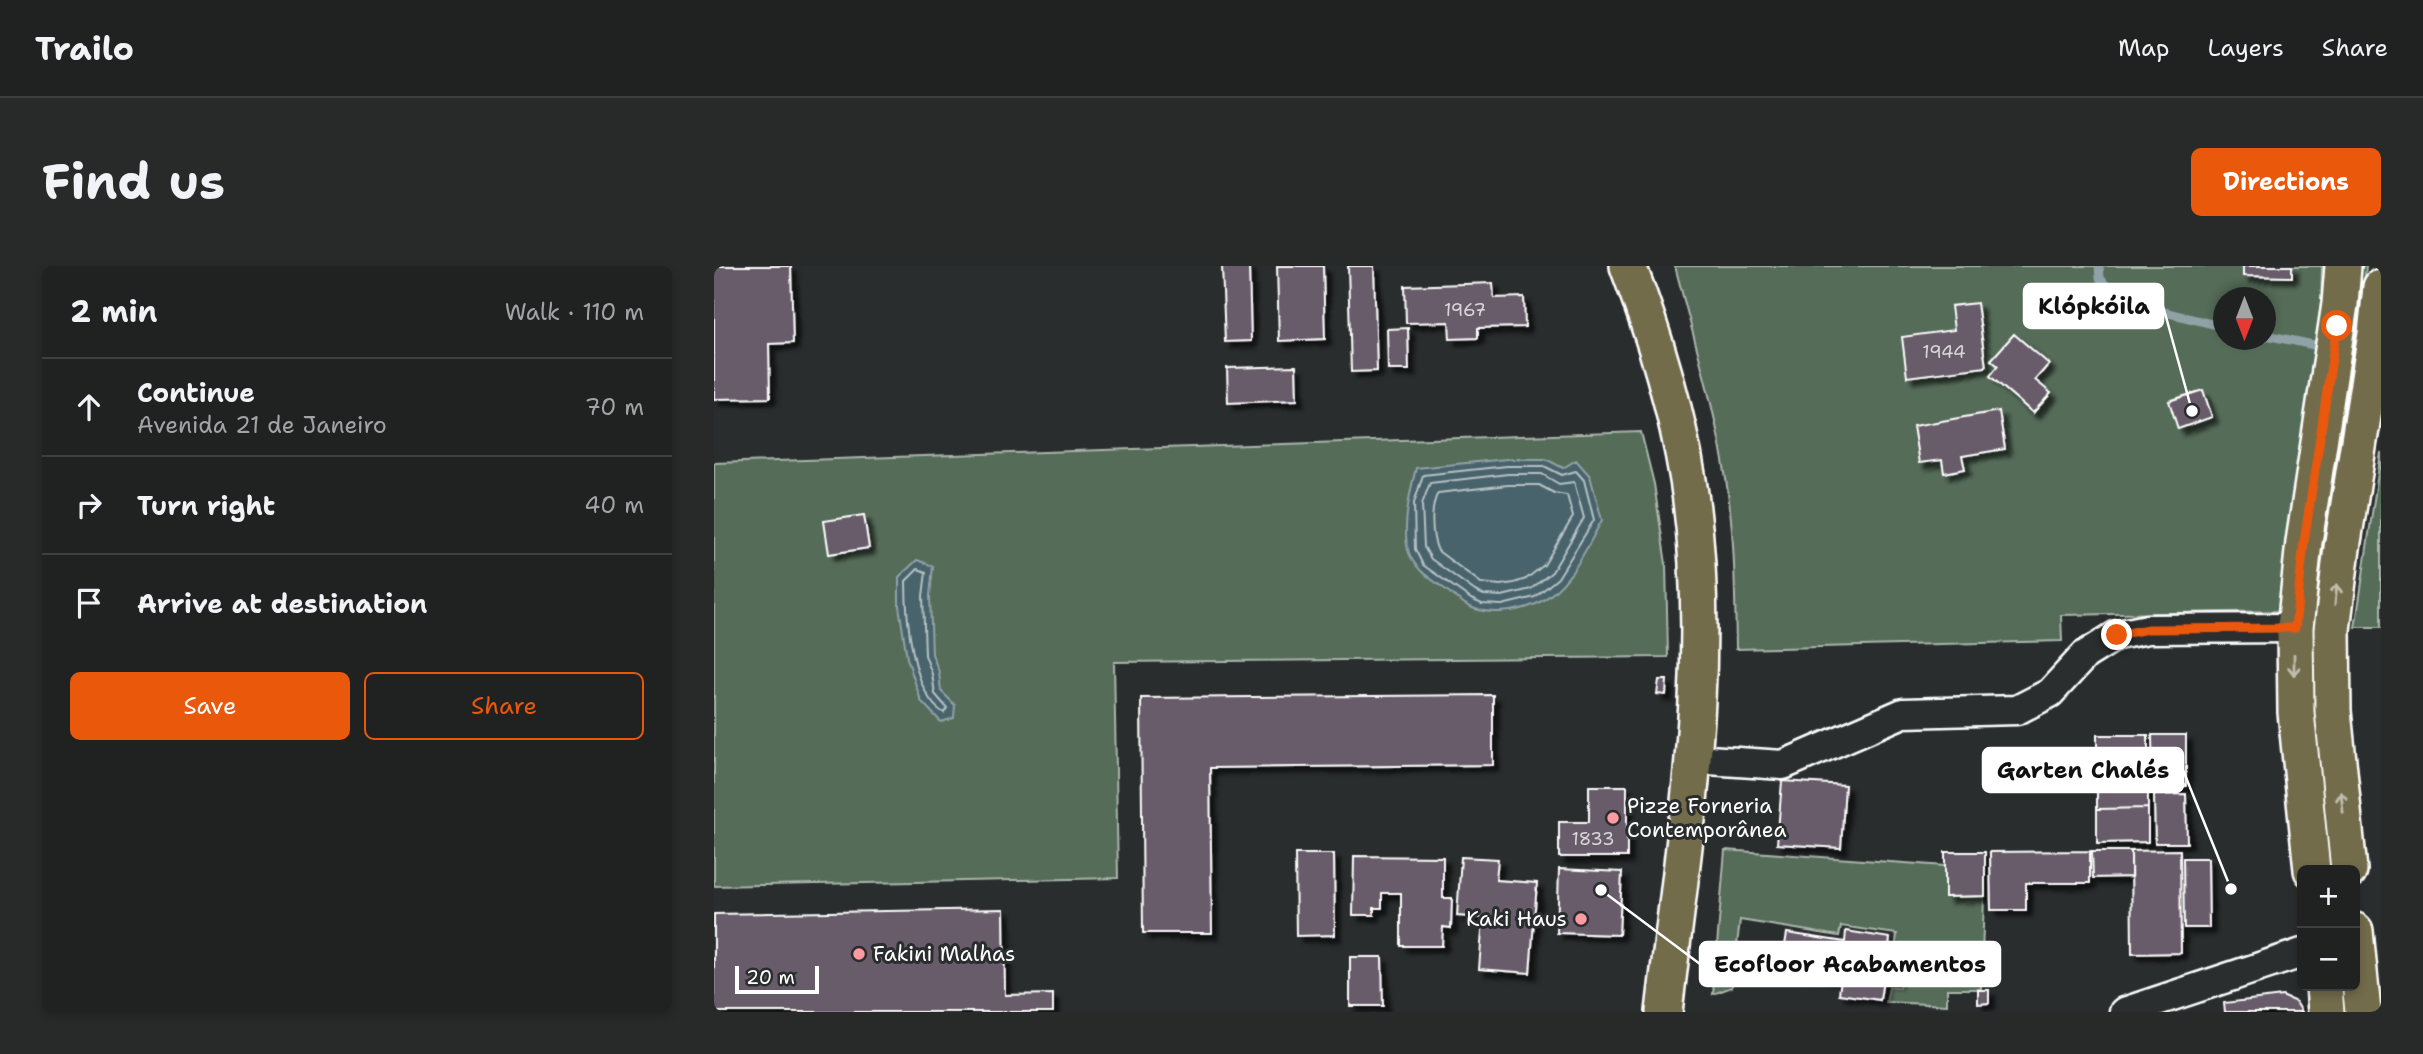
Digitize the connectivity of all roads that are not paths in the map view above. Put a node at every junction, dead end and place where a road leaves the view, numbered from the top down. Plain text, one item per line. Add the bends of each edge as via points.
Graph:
1 (1628, 266) edge
2 (2343, 266) edge
3 (2381, 287) edge
4 (2295, 628) junction
5 (2332, 630) junction
6 (1693, 759) junction
7 (2311, 865) edge
8 (2348, 865) edge
9 (2362, 943) edge
10 (2297, 955) edge
11 (2324, 991) edge
12 (1664, 1012) edge
13 (2124, 1012) edge
14 (2326, 1012) edge
15 (2363, 1012) edge

1 - 6 main road via 1659,357 1688,480 1698,597
2 - 4 main road
5 -> 3 main road
4 - 5 main road
4 - 6 street via 2148,629 2117,635 2085,655 2050,693 2017,710 1903,713 1783,765
4 -> 7 main road via 2296,712
8 -> 5 main road via 2333,711
6 - 12 main road
9 - 15 main road
10 - 13 street
11 - 14 main road

